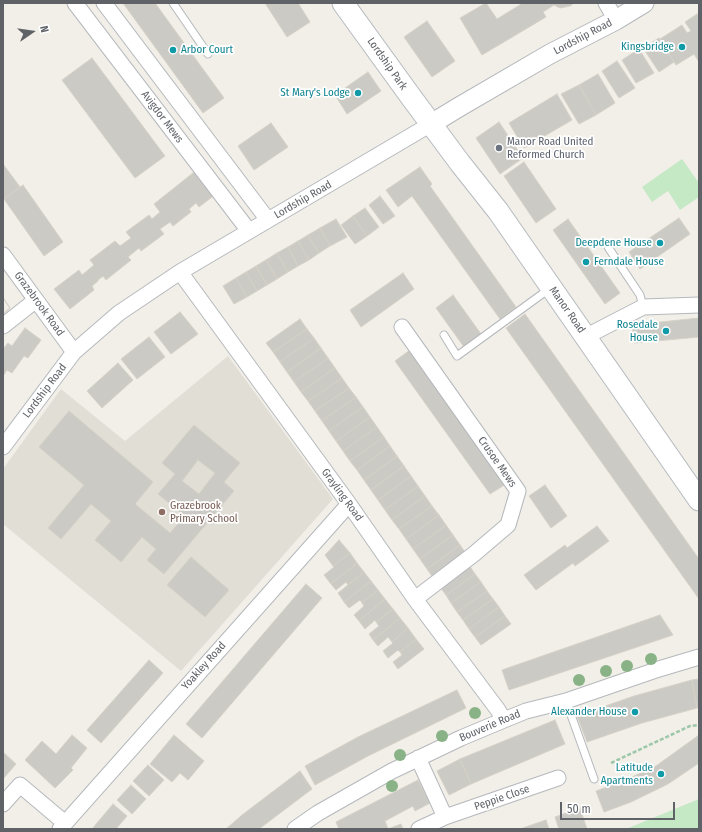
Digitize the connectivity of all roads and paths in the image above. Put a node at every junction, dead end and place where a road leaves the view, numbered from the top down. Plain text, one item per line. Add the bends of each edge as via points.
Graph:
1 (76, 3) edge
2 (104, 3) edge
3 (173, 3) edge
4 (343, 3) edge
5 (606, 3) edge
6 (644, 3) edge
7 (616, 20) junction
8 (208, 54) dead end
9 (431, 124) junction
10 (268, 220) junction
11 (249, 230) junction
12 (608, 247) dead end
13 (3, 255) edge
14 (180, 272) junction
15 (551, 288) junction
16 (36, 300) junction
17 (699, 305) edge
18 (643, 307) junction
19 (3, 326) edge
20 (402, 327) dead end
21 (444, 335) dead end
22 (585, 337) junction
23 (74, 352) junction
24 (3, 447) edge
25 (699, 500) edge
26 (349, 504) junction
27 (415, 599) junction
28 (699, 658) edge
29 (566, 701) junction
30 (504, 720) junction
31 (699, 725) edge
32 (418, 758) junction
33 (611, 763) dead end
34 (558, 778) dead end
35 (594, 779) dead end
36 (3, 804) edge
37 (445, 817) junction
38 (62, 826) edge
39 (295, 829) edge
40 (419, 829) edge

1 - 11 street, Avigdor Mews
2 - 10 street
3 - 8 lane
4 - 9 main road, Lordship Park
5 - 7 street
6 - 7 street, Lordship Road
7 - 9 street, Lordship Road via 550,54
9 - 10 street, Lordship Road
9 - 15 main road, Manor Road via 498,211
10 - 11 street, Lordship Road
11 - 14 street, Lordship Road
12 - 18 lane via 640,295
13 - 16 street, Grazebrook Road
14 - 23 street, Lordship Road via 119,313
14 - 26 street, Grayling Road
15 - 21 lane via 457,356
15 - 22 main road, Manor Road
16 - 19 street
16 - 23 street, Grazebrook Road
17 - 18 street
18 - 22 street
20 - 27 street, Crusoe Mews via 518,491 508,525
22 - 25 main road, Manor Road
23 - 24 street, Lordship Road
26 - 27 street, Grayling Road
26 - 38 street, Yoakley Road
27 - 30 street, Grayling Road
28 - 29 street, Bouverie Road
29 - 30 street, Bouverie Road via 526,711
29 - 35 lane
30 - 32 street, Bouverie Road
31 - 33 path via 690,726
32 - 37 street
32 - 39 street, Bouverie Road via 325,809
34 - 37 street, Peppie Close
36 - 38 street via 20,785
37 - 40 street, Peppie Close

